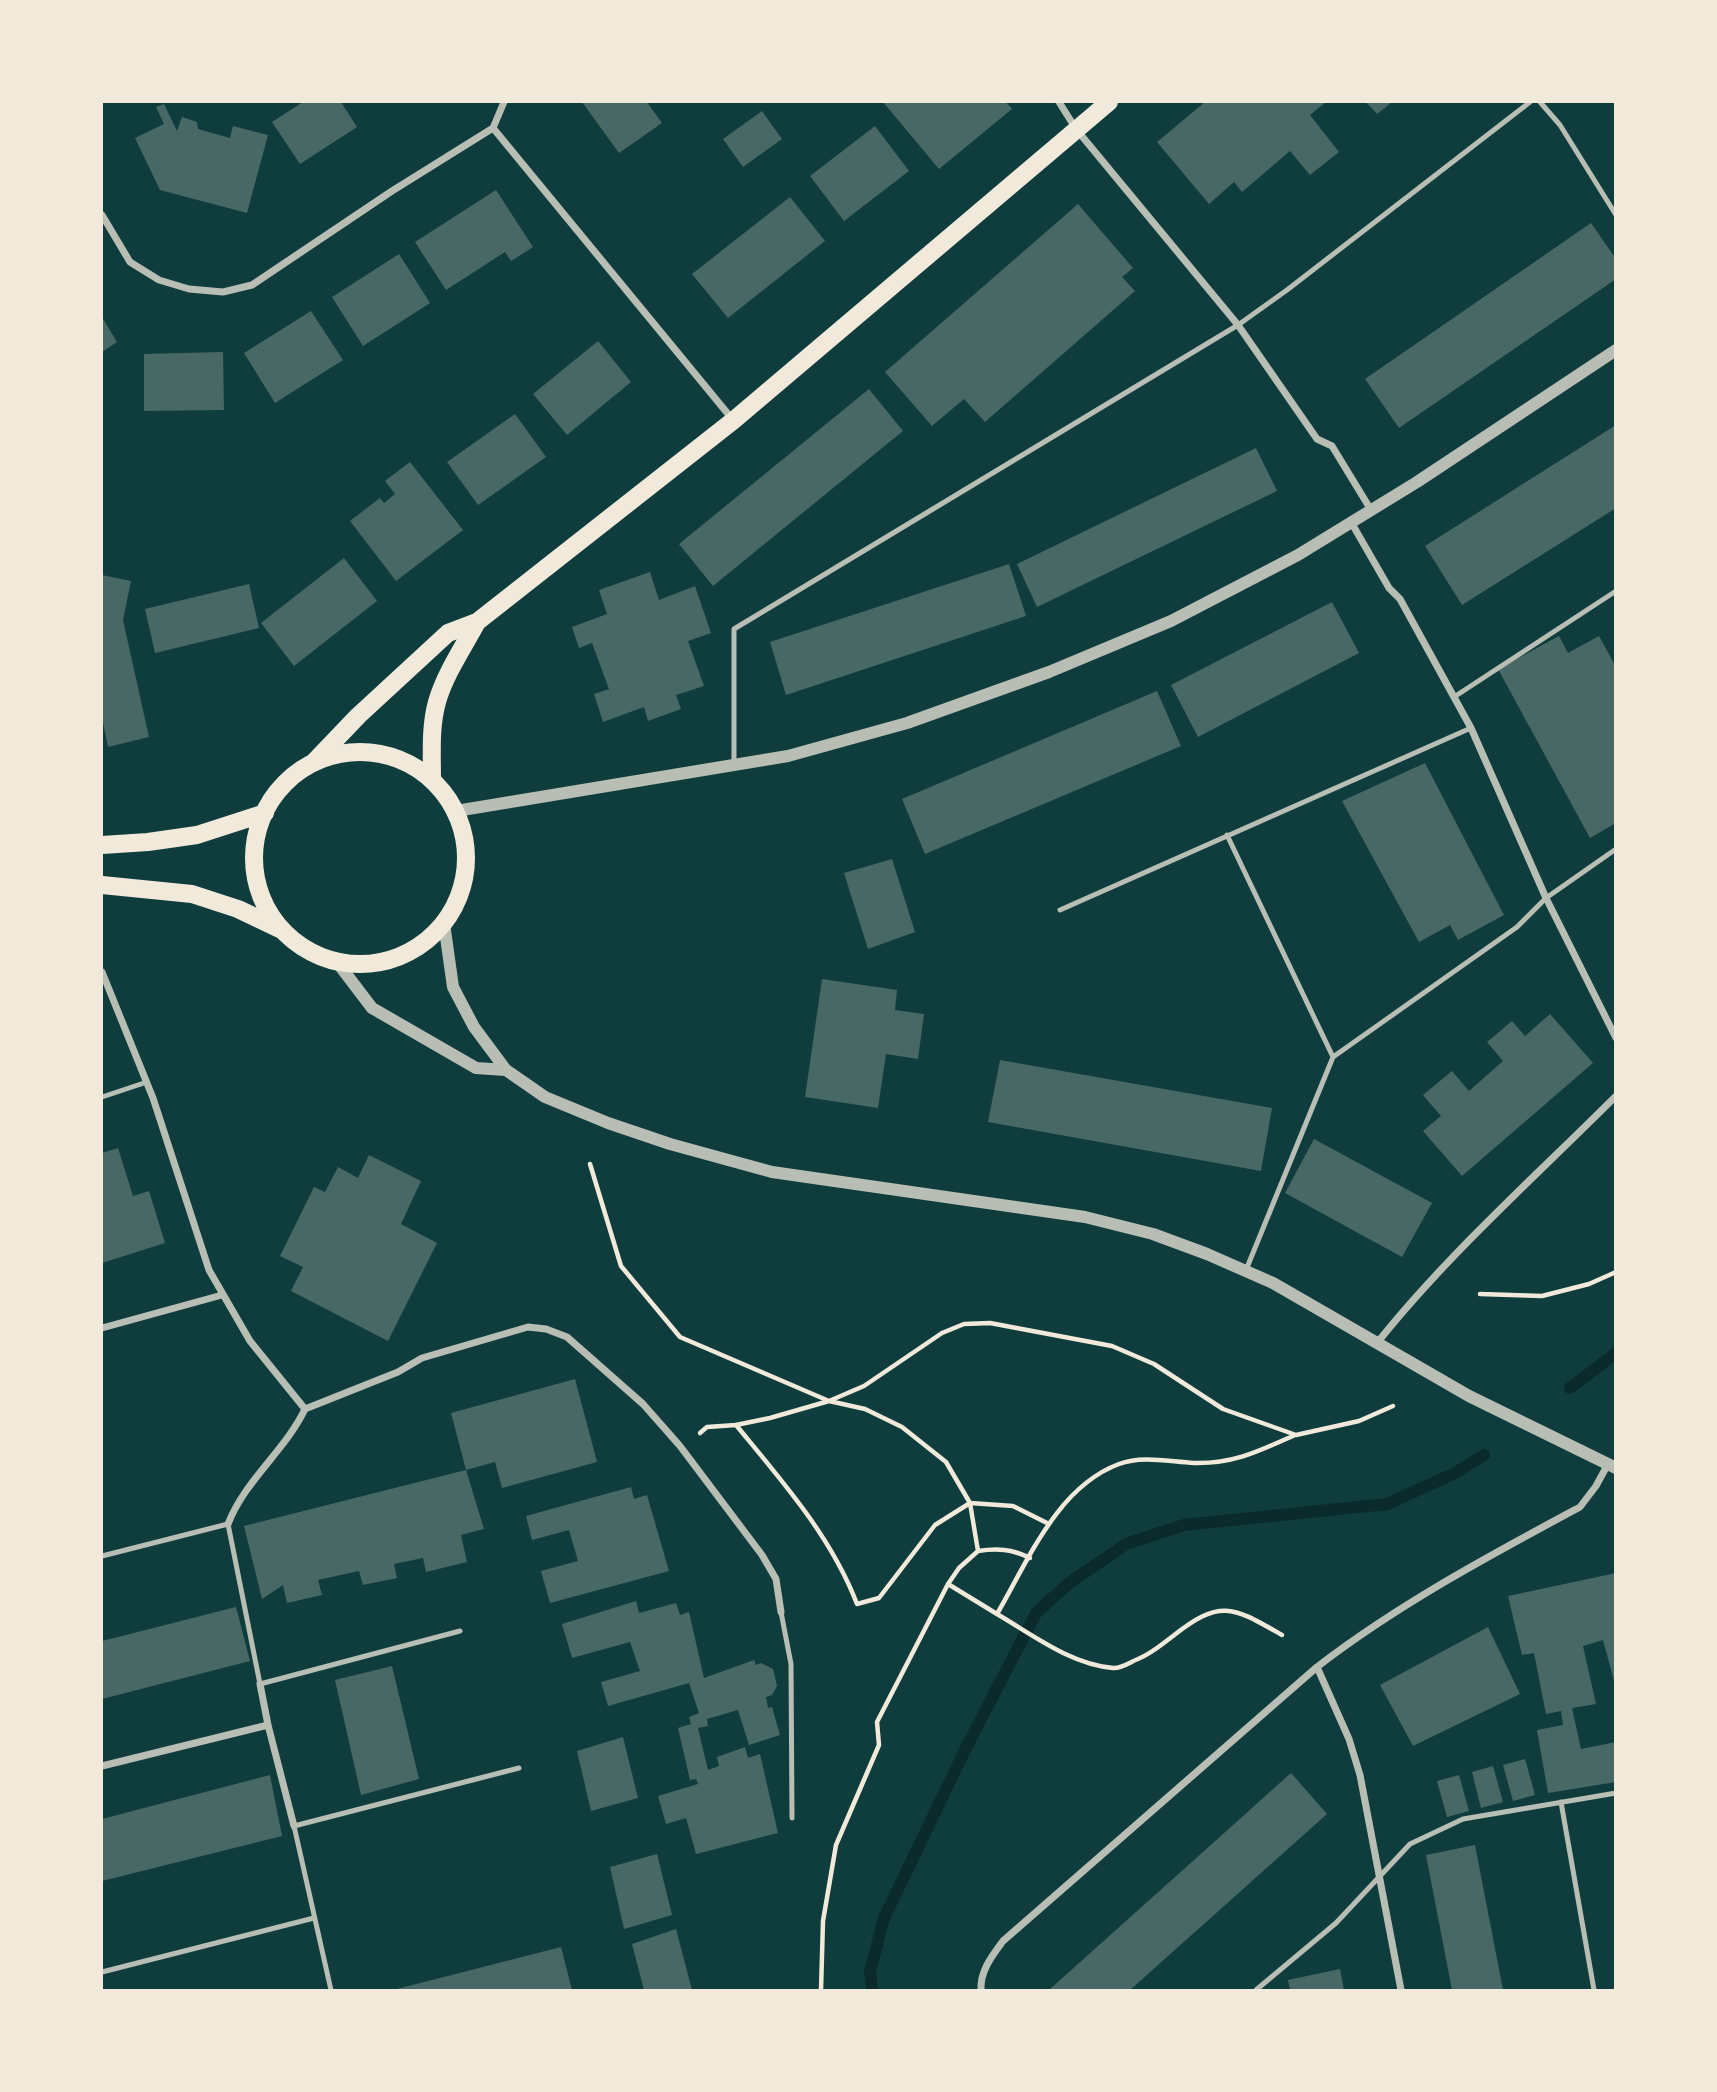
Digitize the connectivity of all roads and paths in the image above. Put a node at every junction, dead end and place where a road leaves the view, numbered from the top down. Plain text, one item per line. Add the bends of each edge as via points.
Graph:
1 (504, 102) edge
2 (1059, 102) edge
3 (1109, 102) edge
4 (1530, 102) edge
5 (1540, 102) edge
6 (493, 128) junction
7 (1076, 129) junction
8 (102, 215) edge
9 (1615, 215) edge
10 (1238, 325) junction
11 (1615, 350) edge
12 (734, 420) junction
13 (1371, 510) junction
14 (1351, 522) junction
15 (1615, 591) edge
16 (477, 622) junction
17 (1454, 697) junction
18 (1471, 728) junction
19 (314, 762) junction
20 (734, 764) junction
21 (432, 780) junction
22 (456, 810) junction
23 (265, 813) junction
24 (1227, 835) junction
25 (102, 845) edge
26 (1615, 849) edge
27 (102, 885) edge
28 (1546, 898) junction
29 (1059, 910) dead end
30 (444, 923) junction
31 (281, 929) junction
32 (337, 962) junction
33 (102, 972) edge
34 (1615, 1038) edge
35 (1333, 1057) junction
36 (506, 1070) junction
37 (147, 1082) junction
38 (1615, 1096) edge
39 (102, 1097) edge
40 (590, 1164) dead end
41 (1245, 1271) junction
42 (1615, 1272) edge
43 (1480, 1294) dead end
44 (222, 1295) junction
45 (102, 1328) edge
46 (1377, 1343) junction
47 (829, 1401) junction
48 (1393, 1406) dead end
49 (305, 1409) junction
50 (736, 1425) junction
51 (1296, 1435) junction
52 (680, 1446) junction
53 (1611, 1466) edge
54 (970, 1503) junction
55 (228, 1524) junction
56 (1050, 1524) junction
57 (978, 1551) junction
58 (102, 1556) edge
59 (1030, 1558) junction
60 (948, 1584) junction
61 (781, 1612) joint
62 (998, 1614) junction
63 (460, 1631) dead end
64 (1282, 1636) dead end
65 (1317, 1667) junction
66 (260, 1684) junction
67 (268, 1725) junction
68 (102, 1766) edge
69 (519, 1768) dead end
70 (1615, 1793) edge
71 (1561, 1802) junction
72 (792, 1818) dead end
73 (294, 1826) junction
74 (1379, 1876) junction
75 (314, 1919) junction
76 (102, 1972) edge
77 (331, 1990) edge
78 (821, 1990) edge
79 (981, 1990) edge
80 (1256, 1990) edge
81 (1401, 1990) edge
82 (1594, 1990) edge

1 - 6 street
2 - 7 street
3 - 7 main road
4 - 10 lane
5 - 9 lane via 1560,125
6 - 8 street via 252,285 223,292 159,280 130,262
6 - 12 street
7 - 10 street
7 - 12 main road
10 - 13 street via 1317,439 1332,446
10 - 20 lane via 734,629
11 - 13 street
12 - 16 main road
13 - 14 street
14 - 17 street
14 - 20 street via 1171,621 1049,672 907,723 788,756
15 - 17 lane
16 - 19 main road via 448,633
16 - 21 main road via 437,703
17 - 18 street
18 - 24 lane
18 - 28 street
19 - 21 main road via 346,753 378,754 407,763
19 - 23 main road via 288,780
20 - 22 street
21 - 22 main road
22 - 30 main road via 466,864 460,895
23 - 25 main road via 197,835
23 - 31 main road via 256,836 254,869 262,901
24 - 29 lane
24 - 35 lane
26 - 28 lane
27 - 31 main road via 192,894
28 - 34 street
28 - 35 lane via 1517,927
30 - 32 main road via 423,944 396,958 366,964
30 - 36 street via 453,987 474,1027
31 - 32 main road via 306,950
32 - 36 street via 372,1008 476,1068
33 - 37 street
35 - 41 lane
36 - 41 street via 545,1097 595,1118 721,1159 772,1172 1085,1217 1153,1234
37 - 39 lane
37 - 44 street
38 - 46 street via 1478,1233
40 - 47 path via 621,1266 680,1337
41 - 46 street
42 - 43 path via 1590,1284 1542,1296
44 - 45 street
44 - 49 street via 250,1341
46 - 53 street via 1445,1383
47 - 50 path
47 - 51 path via 864,1386 942,1333 990,1323 1112,1346 1154,1364 1223,1409
47 - 54 path via 865,1409 902,1427 946,1462
48 - 51 path via 1359,1421
49 - 52 street via 422,1358 528,1327 567,1337 643,1404
49 - 55 street via 295,1430 241,1498
50 - 52 path via 707,1427
50 - 54 path via 828,1545 857,1604 878,1598 935,1525
51 - 56 path via 1244,1458 1121,1463 1091,1480
52 - 61 street via 762,1555 776,1579
53 - 65 street via 1580,1507 1438,1585
54 - 56 path via 1013,1506
54 - 57 path
55 - 58 lane
55 - 66 lane
56 - 59 path
57 - 59 path via 1015,1550
57 - 60 path
59 - 62 path
60 - 62 path
60 - 78 path via 877,1722 879,1745 836,1845 823,1921
61 - 72 lane via 790,1664
62 - 64 path via 1079,1661 1116,1668 1149,1654 1192,1620 1212,1611 1231,1609
63 - 66 lane
65 - 74 street via 1360,1776
65 - 79 street via 1003,1941 989,1960
66 - 67 street
67 - 68 street
67 - 73 street
69 - 73 lane
70 - 71 lane
71 - 74 lane via 1463,1819 1410,1844
71 - 82 lane
73 - 75 lane
74 - 80 lane via 1336,1923
74 - 81 street
75 - 76 lane
75 - 77 lane

